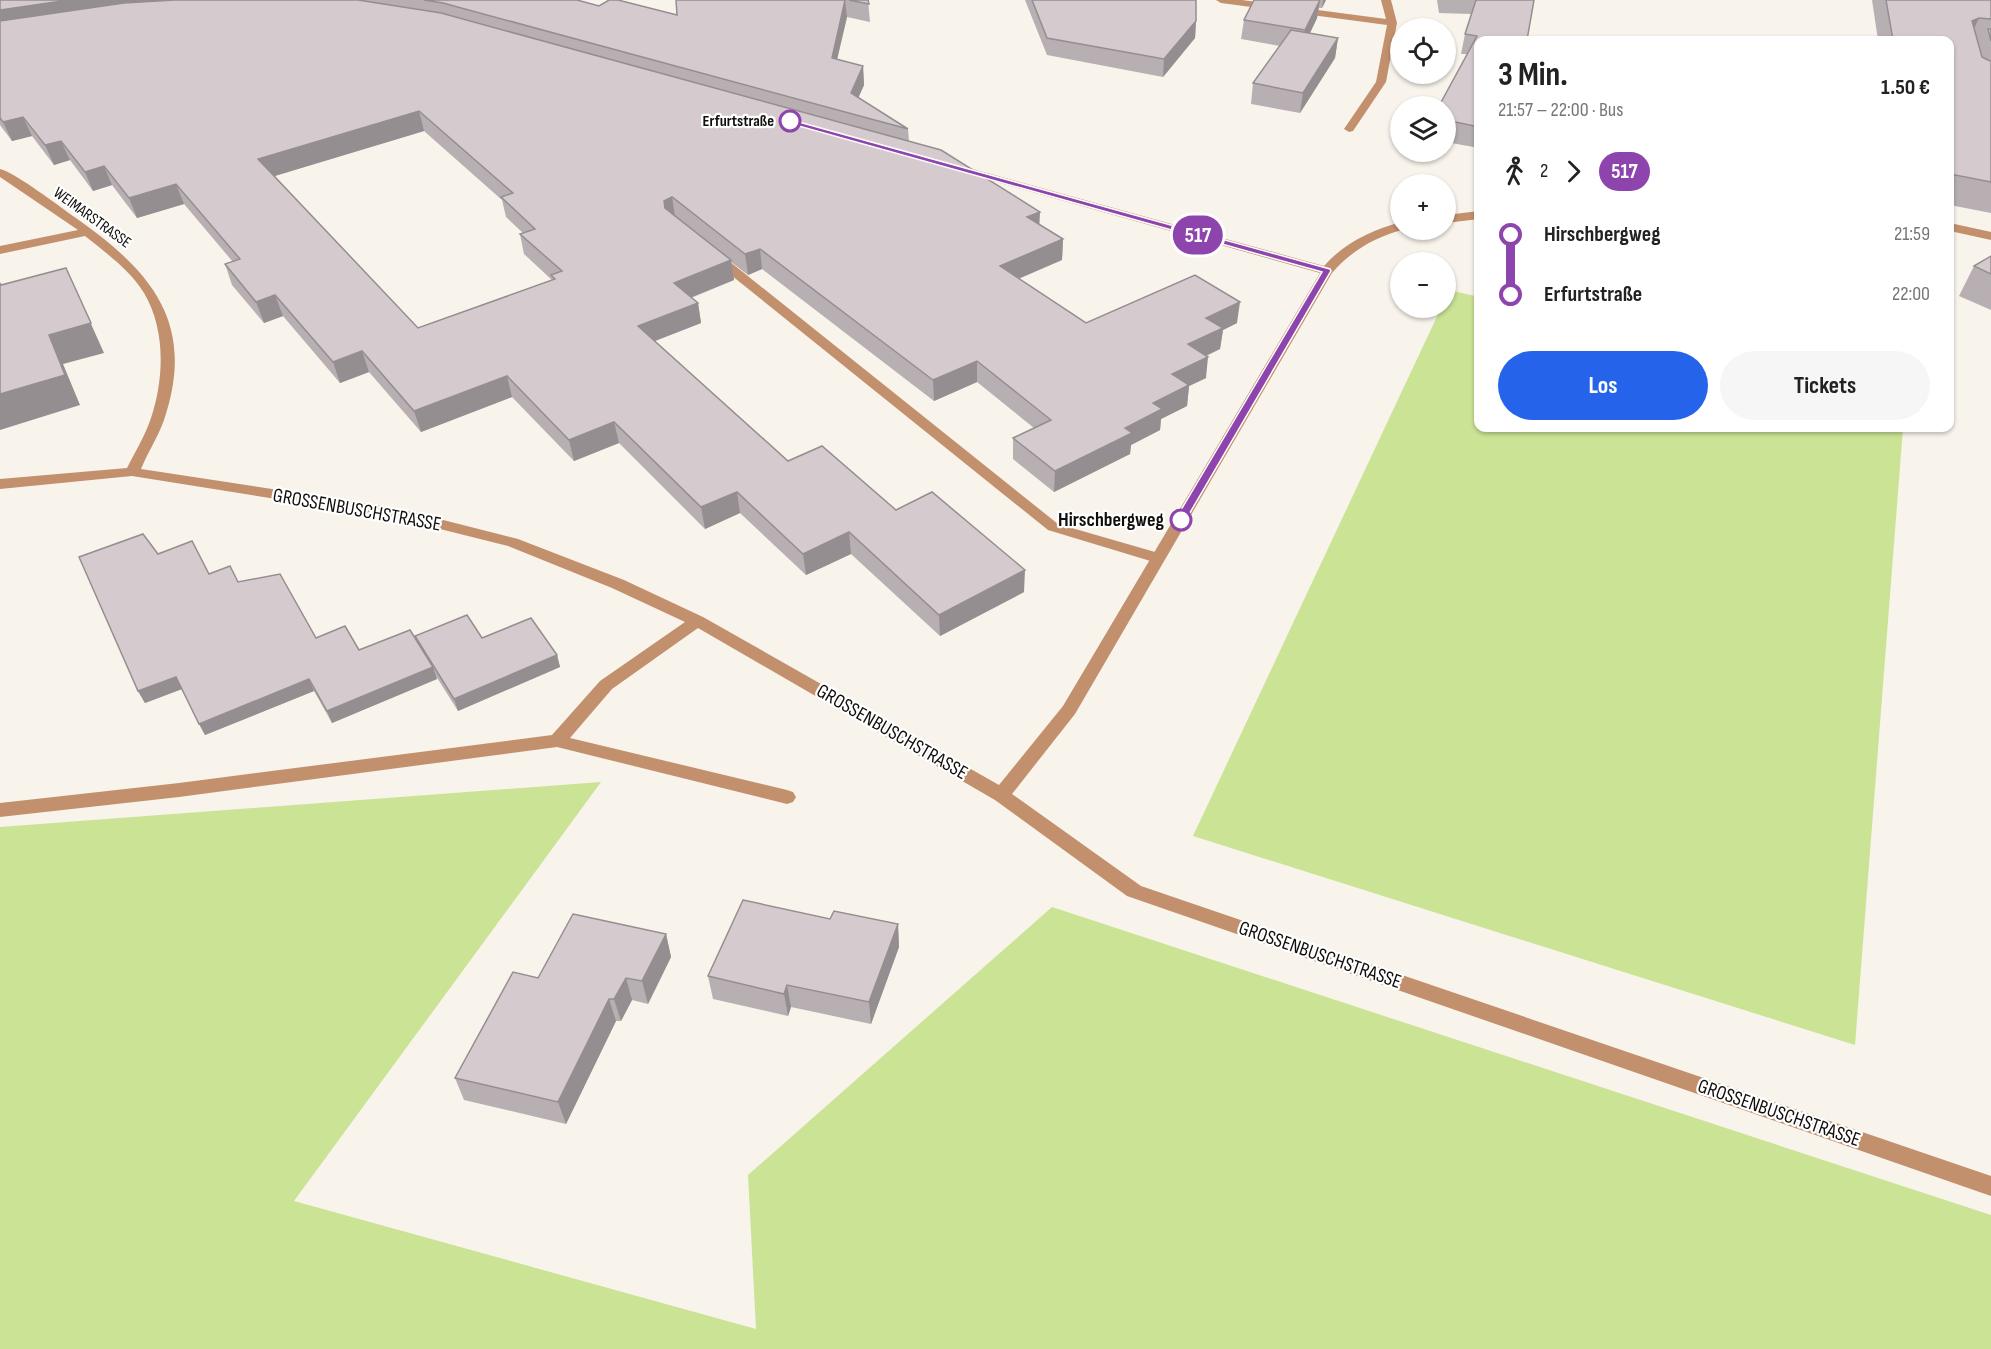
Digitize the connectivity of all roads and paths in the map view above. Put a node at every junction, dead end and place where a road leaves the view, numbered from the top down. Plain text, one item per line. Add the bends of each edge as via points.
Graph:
1 (1221, 0) edge
2 (1386, 0) edge
3 (1391, 18) edge
4 (1390, 22) edge
5 (1390, 33) edge
6 (1349, 129) dead end
7 (952, 166) edge
8 (0, 172) edge
9 (1474, 216) edge
10 (1456, 218) edge
11 (1954, 228) edge
12 (1390, 230) edge
13 (86, 232) junction
14 (1991, 236) edge
15 (702, 246) edge
16 (0, 250) edge
17 (1327, 271) junction
18 (132, 472) junction
19 (0, 484) edge
20 (1157, 558) junction
21 (697, 621) junction
22 (557, 741) junction
23 (1001, 795) junction
24 (787, 796) dead end
25 (0, 810) edge
26 (1991, 1186) edge

1 - 4 street
2 - 3 street
5 - 6 street via 1381,82
7 - 17 street
8 - 13 street, WEIMARSTRASSE
9 - 10 street
11 - 14 street
12 - 17 street via 1337,256
13 - 16 street
13 - 18 street, WEIMARSTRASSE via 126,262 160,309 166,334 160,411
15 - 20 street via 1053,527
17 - 20 street
18 - 19 street, GROSSENBUSCHSTRASSE
18 - 21 street, GROSSENBUSCHSTRASSE via 396,513 513,542
20 - 23 street via 1069,710
21 - 22 street via 606,685
21 - 23 street, GROSSENBUSCHSTRASSE
22 - 24 street
22 - 25 street
23 - 26 street, GROSSENBUSCHSTRASSE via 1134,891

